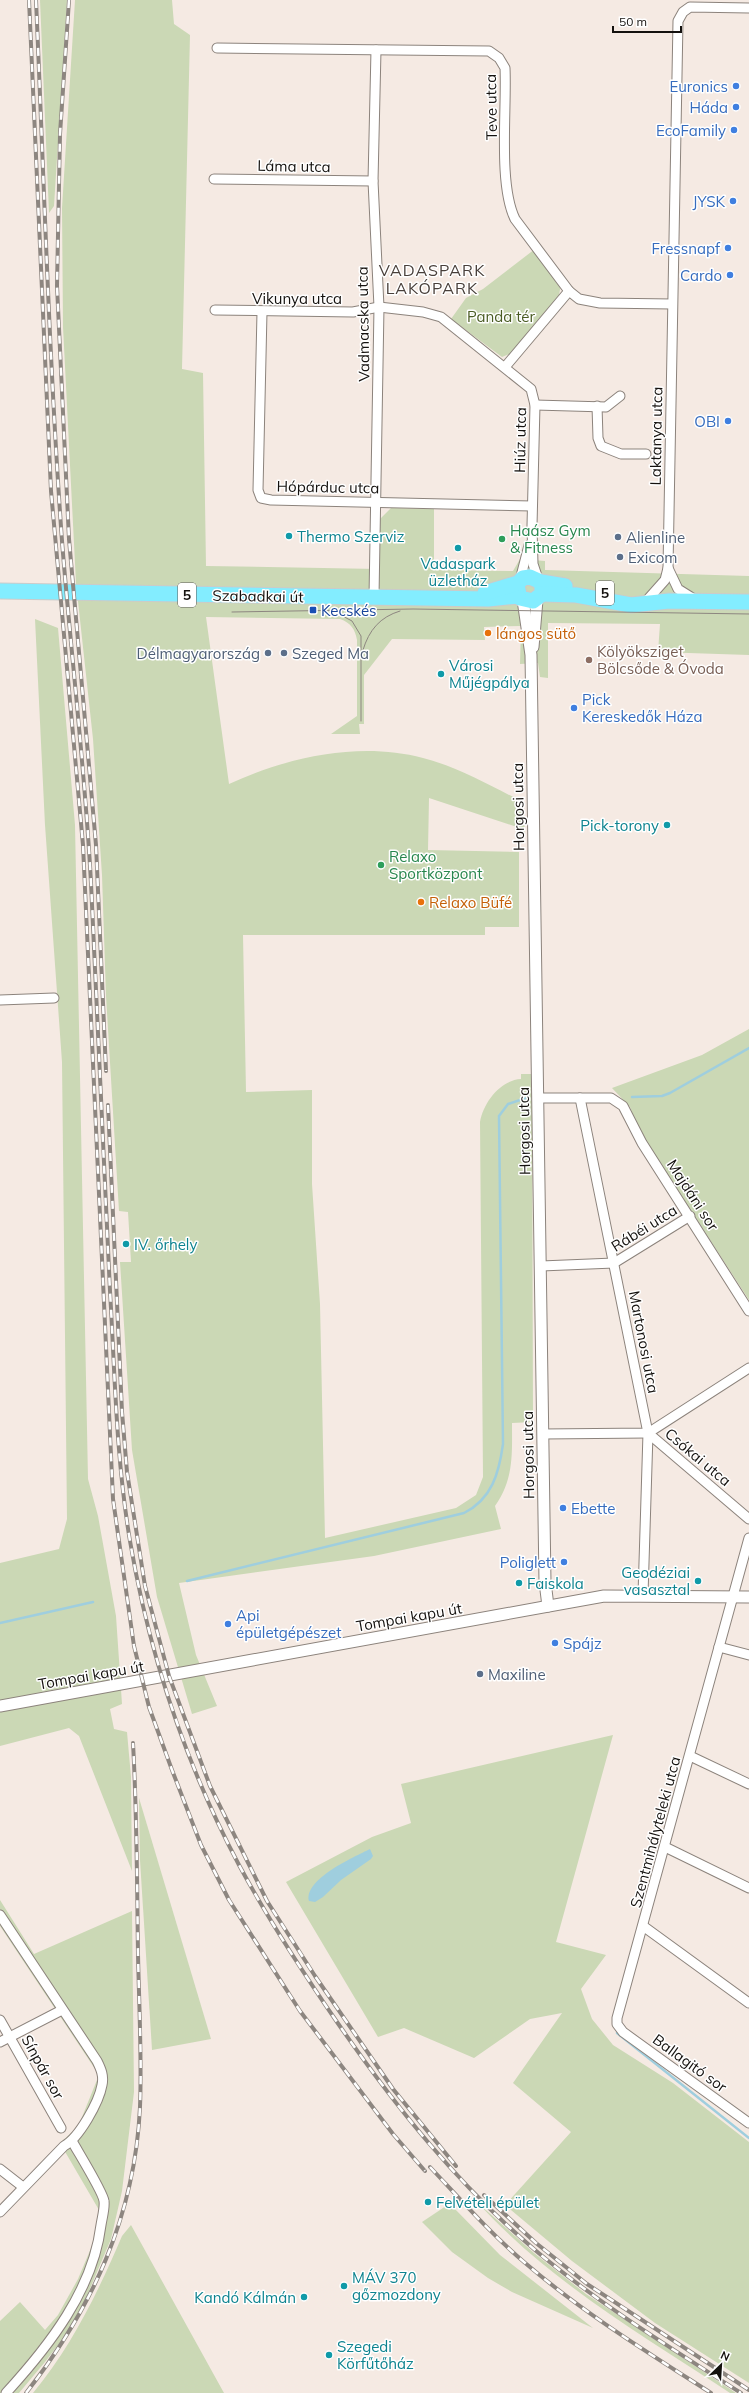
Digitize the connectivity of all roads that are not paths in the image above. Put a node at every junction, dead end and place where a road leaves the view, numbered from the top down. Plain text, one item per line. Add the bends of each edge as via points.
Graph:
1 (749, 8) edge
2 (217, 48) dead end
3 (376, 50) junction
4 (214, 179) dead end
5 (374, 181) junction
6 (568, 292) junction
7 (672, 304) junction
8 (380, 307) junction
9 (214, 310) dead end
10 (262, 312) junction
11 (505, 366) junction
12 (620, 396) dead end
13 (536, 405) junction
14 (597, 406) junction
15 (646, 454) dead end
16 (377, 502) junction
17 (532, 506) junction
18 (532, 526) junction
19 (668, 568) junction
20 (530, 589) junction
21 (0, 591) edge
22 (374, 597) junction
23 (649, 598) junction
24 (669, 601) junction
25 (698, 602) junction
26 (749, 602) edge
27 (54, 998) dead end
28 (0, 1000) edge
29 (539, 1098) junction
30 (580, 1098) junction
31 (690, 1216) junction
32 (614, 1263) junction
33 (541, 1266) junction
34 (749, 1311) edge
35 (749, 1368) edge
36 (648, 1433) junction
37 (543, 1434) junction
38 (749, 1519) edge
39 (749, 1538) edge
40 (643, 1595) junction
41 (731, 1596) junction
42 (749, 1597) edge
43 (548, 1606) junction
44 (719, 1647) junction
45 (749, 1655) edge
46 (0, 1706) edge
47 (690, 1756) junction
48 (749, 1784) edge
49 (665, 1847) junction
50 (749, 1888) edge
51 (0, 1915) edge
52 (643, 1926) junction
53 (749, 2003) edge
54 (62, 2010) junction
55 (0, 2020) edge
56 (617, 2024) joint
57 (10, 2038) junction
58 (0, 2042) edge
59 (749, 2123) edge
60 (61, 2128) dead end
61 (72, 2141) junction
62 (0, 2168) edge
63 (23, 2187) junction
64 (0, 2212) edge
65 (6, 2393) edge

1 - 7 street, Laktanya utca via 690,8 678,21
2 - 3 street, Teve utca
3 - 5 street, Vadmacska utca
3 - 6 street, Teve utca via 489,51 499,58 505,68 506,186 510,209
4 - 5 street, Láma utca
5 - 8 street, Vadmacska utca
6 - 7 street, Teve utca via 579,300 600,303
6 - 11 street
7 - 19 street, Laktanya utca
8 - 10 street, Vikunya utca via 354,312
8 - 11 street, Hiúz utca via 423,312 441,317
8 - 16 street, Vadmacska utca
9 - 10 street, Vikunya utca
10 - 16 street, Hópárduc utca via 258,490 261,498
11 - 13 street, Hiúz utca via 530,389
12 - 14 street via 606,406
13 - 14 street
13 - 17 street, Hiúz utca
14 - 15 street via 598,438 601,446 622,454
16 - 17 street, Hópárduc utca
16 - 22 street, Vadmacska utca
17 - 18 street, Hiúz utca
18 - 20 street, Hiúz utca
18 - 20 street, Hiúz utca via 534,564
19 - 23 street, Laktanya utca via 665,580
19 - 25 street, Laktanya utca via 678,589
20 - 22 main road, Szabadkai út / 5 via 468,597
20 - 23 main road, Szabadkai út / 5
20 - 24 main road, Szabadkai út / 5 via 631,605
20 - 29 street, Horgosi utca
21 - 22 main road, Szabadkai út / 5
23 - 24 main road, Szabadkai út / 5
24 - 25 main road, Szabadkai út / 5
25 - 26 main road, Szabadkai út / 5
27 - 28 street
29 - 30 street
29 - 33 street, Horgosi utca
30 - 31 street, Majdáni sor via 611,1098 623,1106 642,1144
30 - 32 street, Martonosi utca
31 - 32 street, Rábéi utca
31 - 34 street, Majdáni sor
32 - 33 street, Rábéi utca
32 - 36 street, Martonosi utca
33 - 37 street, Horgosi utca
35 - 36 street
36 - 37 street
36 - 38 street, Csókai utca
36 - 40 street, Martonosi utca
37 - 43 street, Horgosi utca via 545,1582
39 - 41 street, Szentmihályteleki utca
40 - 41 street, Tompai kapu út
40 - 43 street, Tompai kapu út via 604,1596
41 - 42 street, Tompai kapu út
41 - 44 street, Szentmihályteleki utca
43 - 46 street, Tompai kapu út
44 - 45 street
44 - 47 street, Szentmihályteleki utca
47 - 48 street
47 - 49 street, Szentmihályteleki utca
49 - 50 street
49 - 52 street, Szentmihályteleki utca
51 - 54 street
52 - 53 street
52 - 56 street, Szentmihályteleki utca via 618,2009
54 - 57 street
54 - 61 street via 97,2061 103,2080 99,2097
55 - 57 street, Sínpár sor
56 - 59 street, Ballagitó sor via 655,2058
57 - 58 street
57 - 60 street, Sínpár sor
61 - 63 street
61 - 65 street via 104,2200 96,2254 61,2325
62 - 63 street
63 - 64 street

